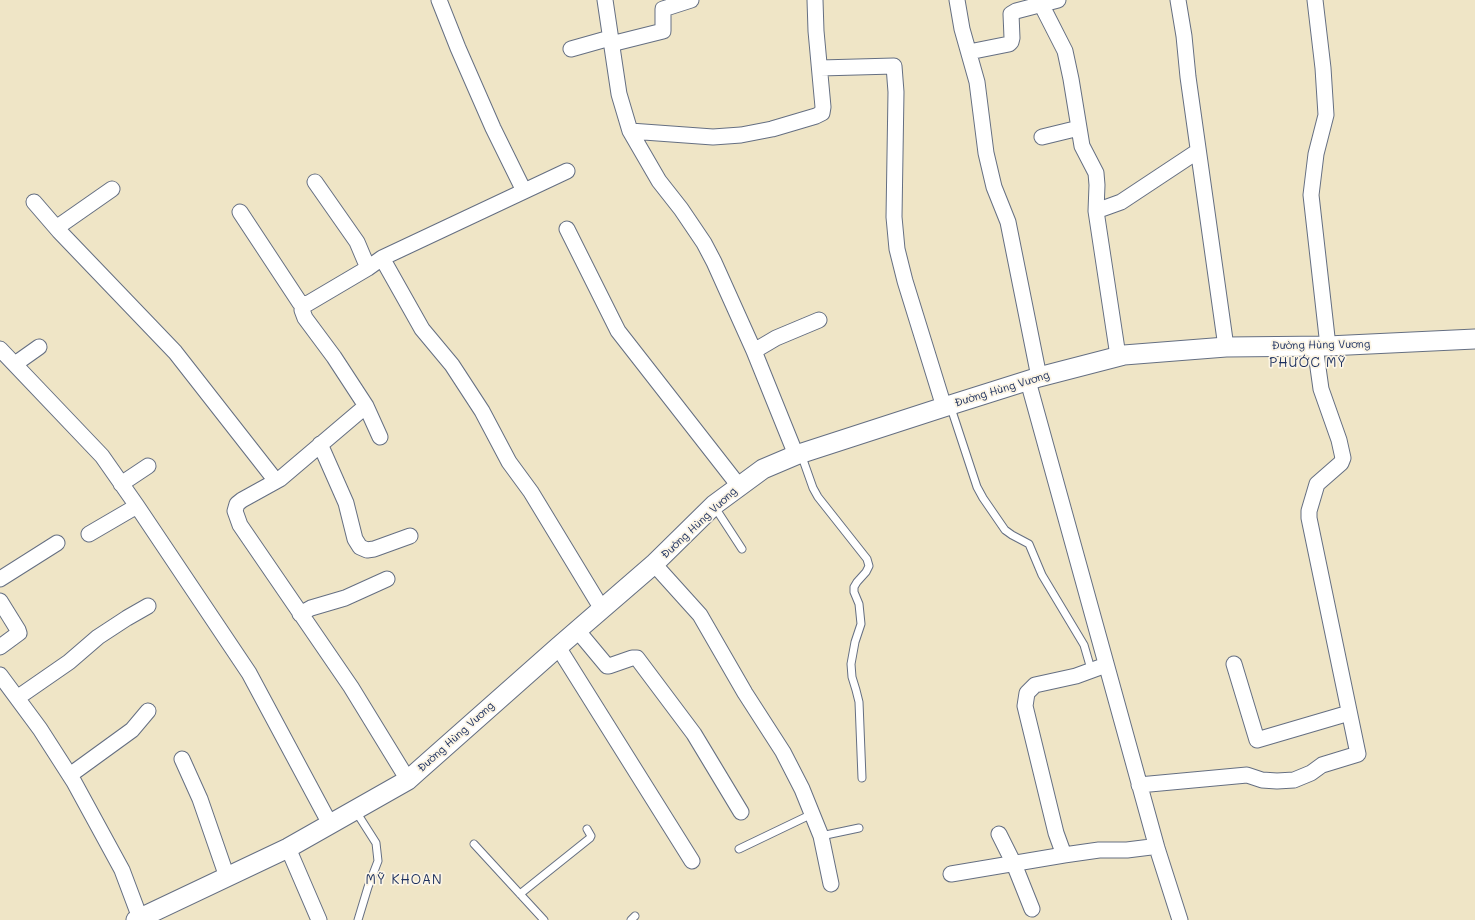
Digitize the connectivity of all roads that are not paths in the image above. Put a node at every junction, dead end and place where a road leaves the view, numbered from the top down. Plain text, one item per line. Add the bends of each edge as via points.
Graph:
1 (439, 0) edge
2 (605, 0) edge
3 (691, 0) edge
4 (815, 0) edge
5 (957, 0) edge
6 (1058, 0) edge
7 (1178, 0) edge
8 (1315, 0) edge
9 (1040, 2) edge
10 (662, 5) edge
11 (610, 41) junction
12 (572, 48) dead end
13 (969, 52) junction
14 (820, 68) junction
15 (1079, 128) junction
16 (630, 131) junction
17 (1042, 137) dead end
18 (1198, 151) junction
19 (567, 171) dead end
20 (316, 182) dead end
21 (112, 189) dead end
22 (524, 192) junction
23 (34, 202) dead end
24 (1096, 211) junction
25 (240, 212) dead end
26 (58, 228) junction
27 (567, 229) dead end
28 (382, 258) junction
29 (368, 268) junction
30 (303, 304) junction
31 (819, 320) dead end
32 (1475, 342) edge
33 (1322, 346) junction
34 (38, 347) dead end
35 (1226, 347) junction
36 (754, 351) junction
37 (1, 352) edge
38 (1118, 356) junction
39 (15, 364) junction
40 (1034, 379) junction
41 (366, 406) junction
42 (947, 406) junction
43 (380, 437) dead end
44 (320, 444) junction
45 (798, 454) junction
46 (148, 466) dead end
47 (276, 481) junction
48 (122, 484) junction
49 (739, 486) junction
50 (137, 506) junction
51 (714, 506) junction
52 (89, 534) dead end
53 (410, 536) dead end
54 (57, 543) dead end
55 (742, 549) dead end
56 (654, 564) junction
57 (0, 578) edge
58 (387, 579) dead end
59 (0, 601) edge
60 (148, 606) dead end
61 (602, 609) junction
62 (300, 614) junction
63 (577, 630) junction
64 (0, 647) edge
65 (558, 647) junction
66 (1234, 664) dead end
67 (1106, 665) junction
68 (1091, 669) junction
69 (0, 675) edge
70 (17, 698) junction
71 (148, 711) dead end
72 (1349, 713) junction
73 (182, 759) dead end
74 (70, 775) junction
75 (862, 778) dead end
76 (408, 780) junction
77 (1139, 785) junction
78 (355, 810) junction
79 (741, 812) dead end
80 (812, 814) junction
81 (330, 824) junction
82 (859, 828) dead end
83 (587, 829) dead end
84 (999, 834) dead end
85 (821, 836) junction
86 (474, 844) dead end
87 (288, 848) junction
88 (1156, 848) junction
89 (739, 849) dead end
90 (1064, 855) junction
91 (692, 861) dead end
92 (1014, 864) junction
93 (951, 874) dead end
94 (227, 877) junction
95 (831, 884) dead end
96 (520, 894) junction
97 (1032, 909) dead end
98 (138, 919) edge
99 (319, 920) edge
100 (358, 920) edge
101 (544, 920) edge
102 (1180, 920) edge

1 - 22 street via 489,120
2 - 11 street
3 - 10 street
4 - 14 street
5 - 13 street
6 - 9 street
7 - 18 street
8 - 33 street via 1324,68 1326,116 1316,154 1311,195
9 - 13 street via 1011,14 1012,38 1009,44
9 - 15 street via 1065,51
10 - 11 street via 663,31
11 - 12 street
11 - 16 street via 619,94
13 - 40 street via 977,82 986,152 994,187 1008,222
14 - 16 street via 823,107 822,113 816,116 741,135 713,137
14 - 42 street via 891,65 895,68 894,217 897,249 905,281
15 - 17 street
15 - 24 street via 1082,146 1096,173
16 - 36 street via 659,181 704,243
18 - 24 street via 1121,202
18 - 35 street
19 - 22 street
20 - 29 street via 357,242
21 - 26 street
22 - 28 street
23 - 26 street
24 - 38 street
25 - 30 street
26 - 47 street via 175,352
27 - 49 street via 618,332
28 - 29 street
28 - 61 street via 422,328 452,365 482,411 509,462 531,492
29 - 30 street
30 - 41 street via 305,318
31 - 36 street via 776,338
32 - 33 street, Đường Hùng Vương
33 - 35 street, Đường Hùng Vương
33 - 72 street via 1321,389 1339,440 1342,458 1341,464 1317,484 1309,518
34 - 39 street
35 - 38 street, Đường Hùng Vương
36 - 45 street
37 - 39 street
38 - 40 street, Đường Hùng Vương
39 - 48 street via 102,456
40 - 42 street, Đường Hùng Vương
40 - 67 street
41 - 43 street
41 - 44 street
42 - 45 street, Đường Hùng Vương
42 - 68 lane via 983,498 1005,530 1029,544 1045,580 1084,645
44 - 47 street
44 - 53 street via 346,503 355,539 360,547 374,549
45 - 49 street, Đường Hùng Vương via 763,469
45 - 75 lane via 818,497 867,559 869,566 854,587 861,624 851,664 859,702
46 - 48 street
47 - 62 street via 242,500 237,504 235,511 240,525
48 - 50 street
49 - 51 street, Đường Hùng Vương
50 - 52 street
50 - 81 street via 250,674
51 - 55 lane
51 - 56 street, Đường Hùng Vương
54 - 57 street
56 - 61 street, Đường Hùng Vương
56 - 80 street via 700,615 783,752
58 - 62 street
59 - 64 street via 19,634
60 - 70 street via 98,637 69,662
61 - 63 street, Đường Hùng Vương
62 - 76 street via 351,687
63 - 65 street, Đường Hùng Vương
63 - 79 street via 606,666 637,658 694,734
65 - 76 street, Đường Hùng Vương
65 - 91 street
66 - 72 street via 1257,740
67 - 68 street
67 - 77 street
68 - 90 street via 1076,676 1035,685 1027,693 1025,706 1056,833
69 - 70 street
70 - 74 street
71 - 74 street via 132,730
72 - 77 street via 1358,754 1322,765 1294,780 1262,780 1247,775
73 - 94 street via 200,799
74 - 98 street via 122,870
76 - 78 street, Đường Hùng Vương
77 - 88 street
78 - 81 street, Đường Hùng Vương
78 - 100 lane via 376,843 378,861
80 - 85 street
80 - 89 lane
81 - 87 street, Đường Hùng Vương
82 - 85 lane
83 - 96 lane via 590,838
84 - 92 street
85 - 95 street
86 - 96 lane
87 - 94 street, Đường Hùng Vương
87 - 99 street
88 - 90 street via 1099,850
88 - 102 street
90 - 92 street
92 - 93 street
92 - 97 street
94 - 98 street, Đường Hùng Vương
96 - 101 lane

